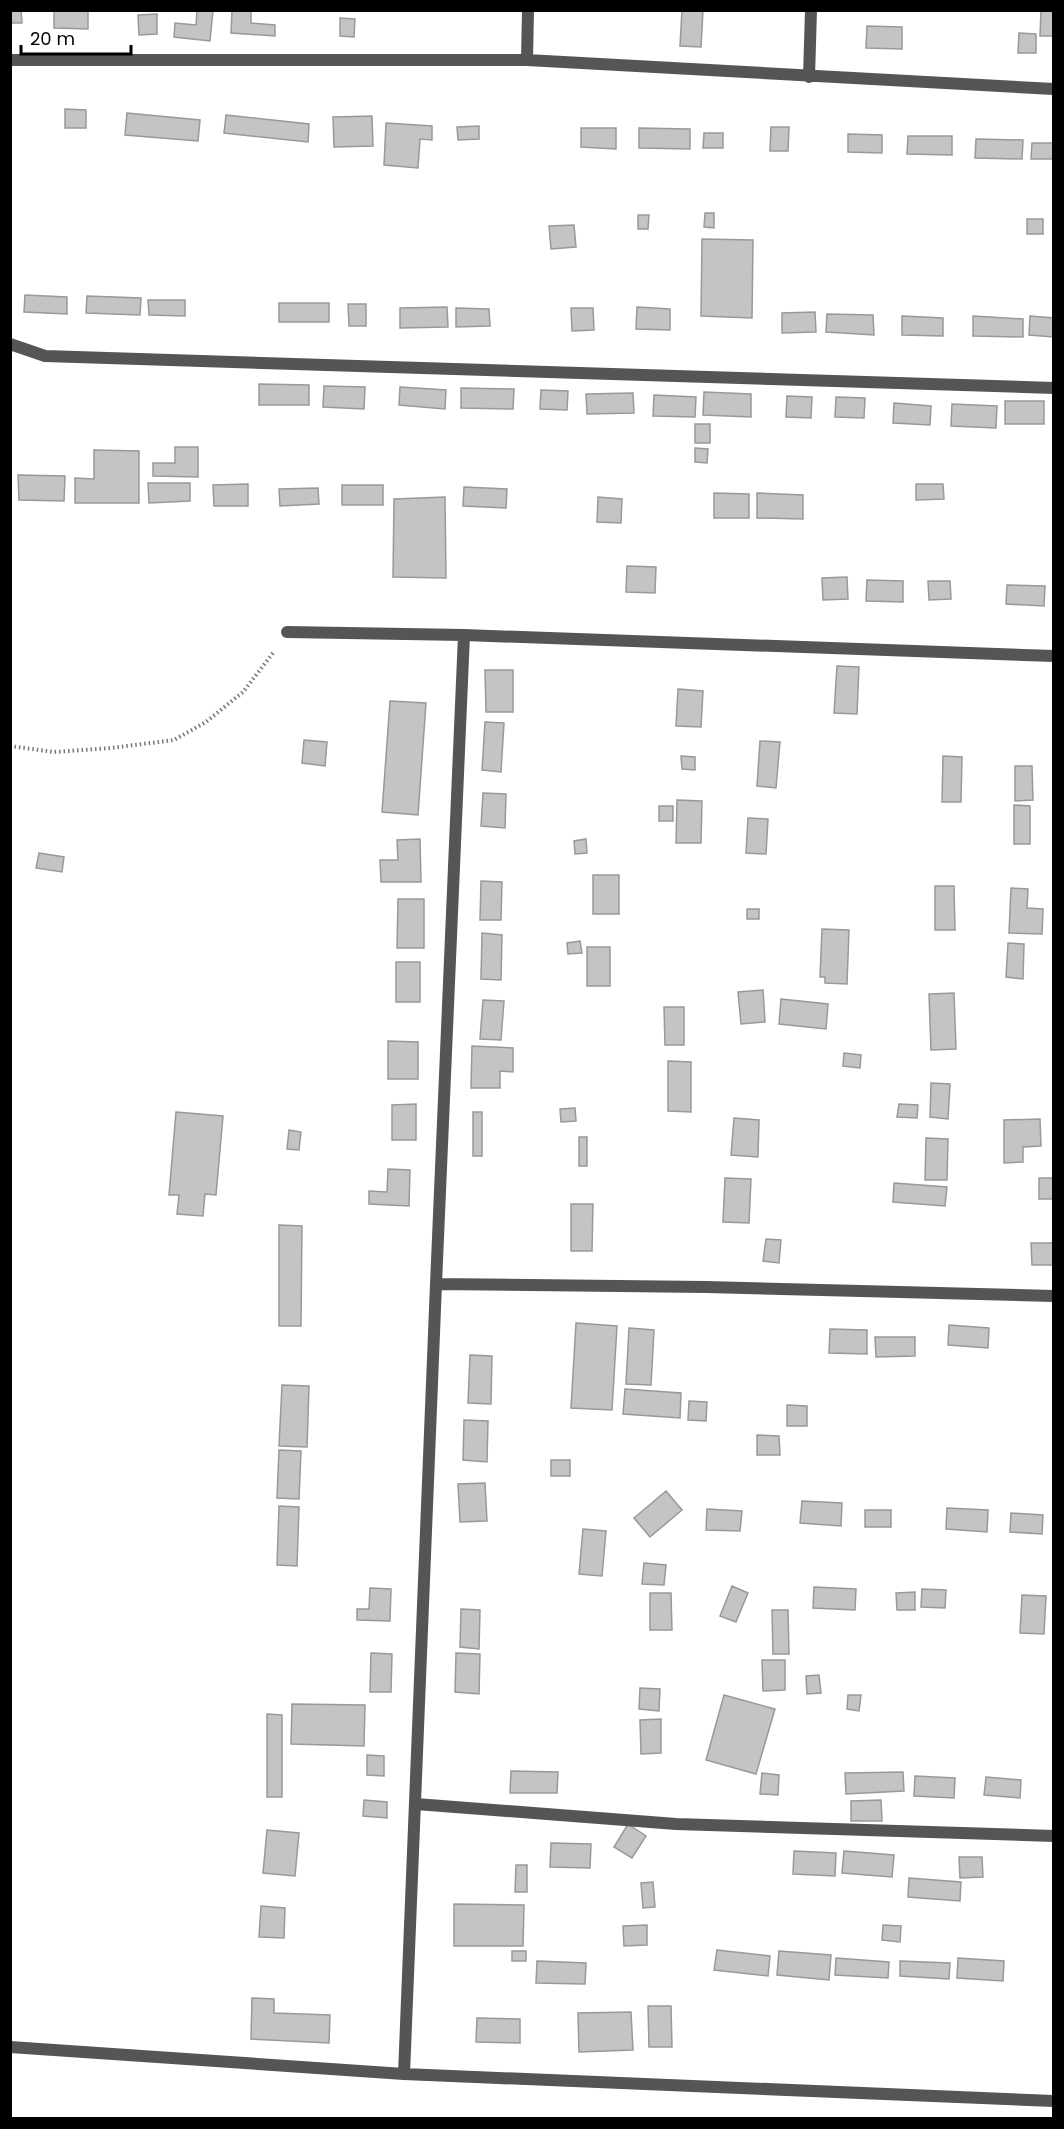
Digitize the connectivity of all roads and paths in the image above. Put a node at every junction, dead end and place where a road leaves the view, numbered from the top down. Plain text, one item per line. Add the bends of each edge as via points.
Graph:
1 (528, 10) edge
2 (811, 10) edge
3 (10, 60) edge
4 (526, 60) junction
5 (809, 77) junction
6 (1053, 89) edge
7 (10, 344) edge
8 (1053, 388) edge
9 (287, 632) joint
10 (464, 635) junction
11 (1053, 656) edge
12 (10, 746) edge
13 (436, 1284) junction
14 (1053, 1296) edge
15 (416, 1804) junction
16 (1053, 1836) edge
17 (10, 2047) edge
18 (404, 2074) junction
19 (1053, 2101) edge

1 - 4 street
2 - 5 street
3 - 4 street
4 - 5 street
5 - 6 street
7 - 8 street via 45,356
9 - 10 street
9 - 12 path via 243,692 206,722 174,740 54,752
10 - 11 street
10 - 13 street
13 - 14 street
13 - 15 street
15 - 16 street via 676,1824
15 - 18 street
17 - 18 street
18 - 19 street

